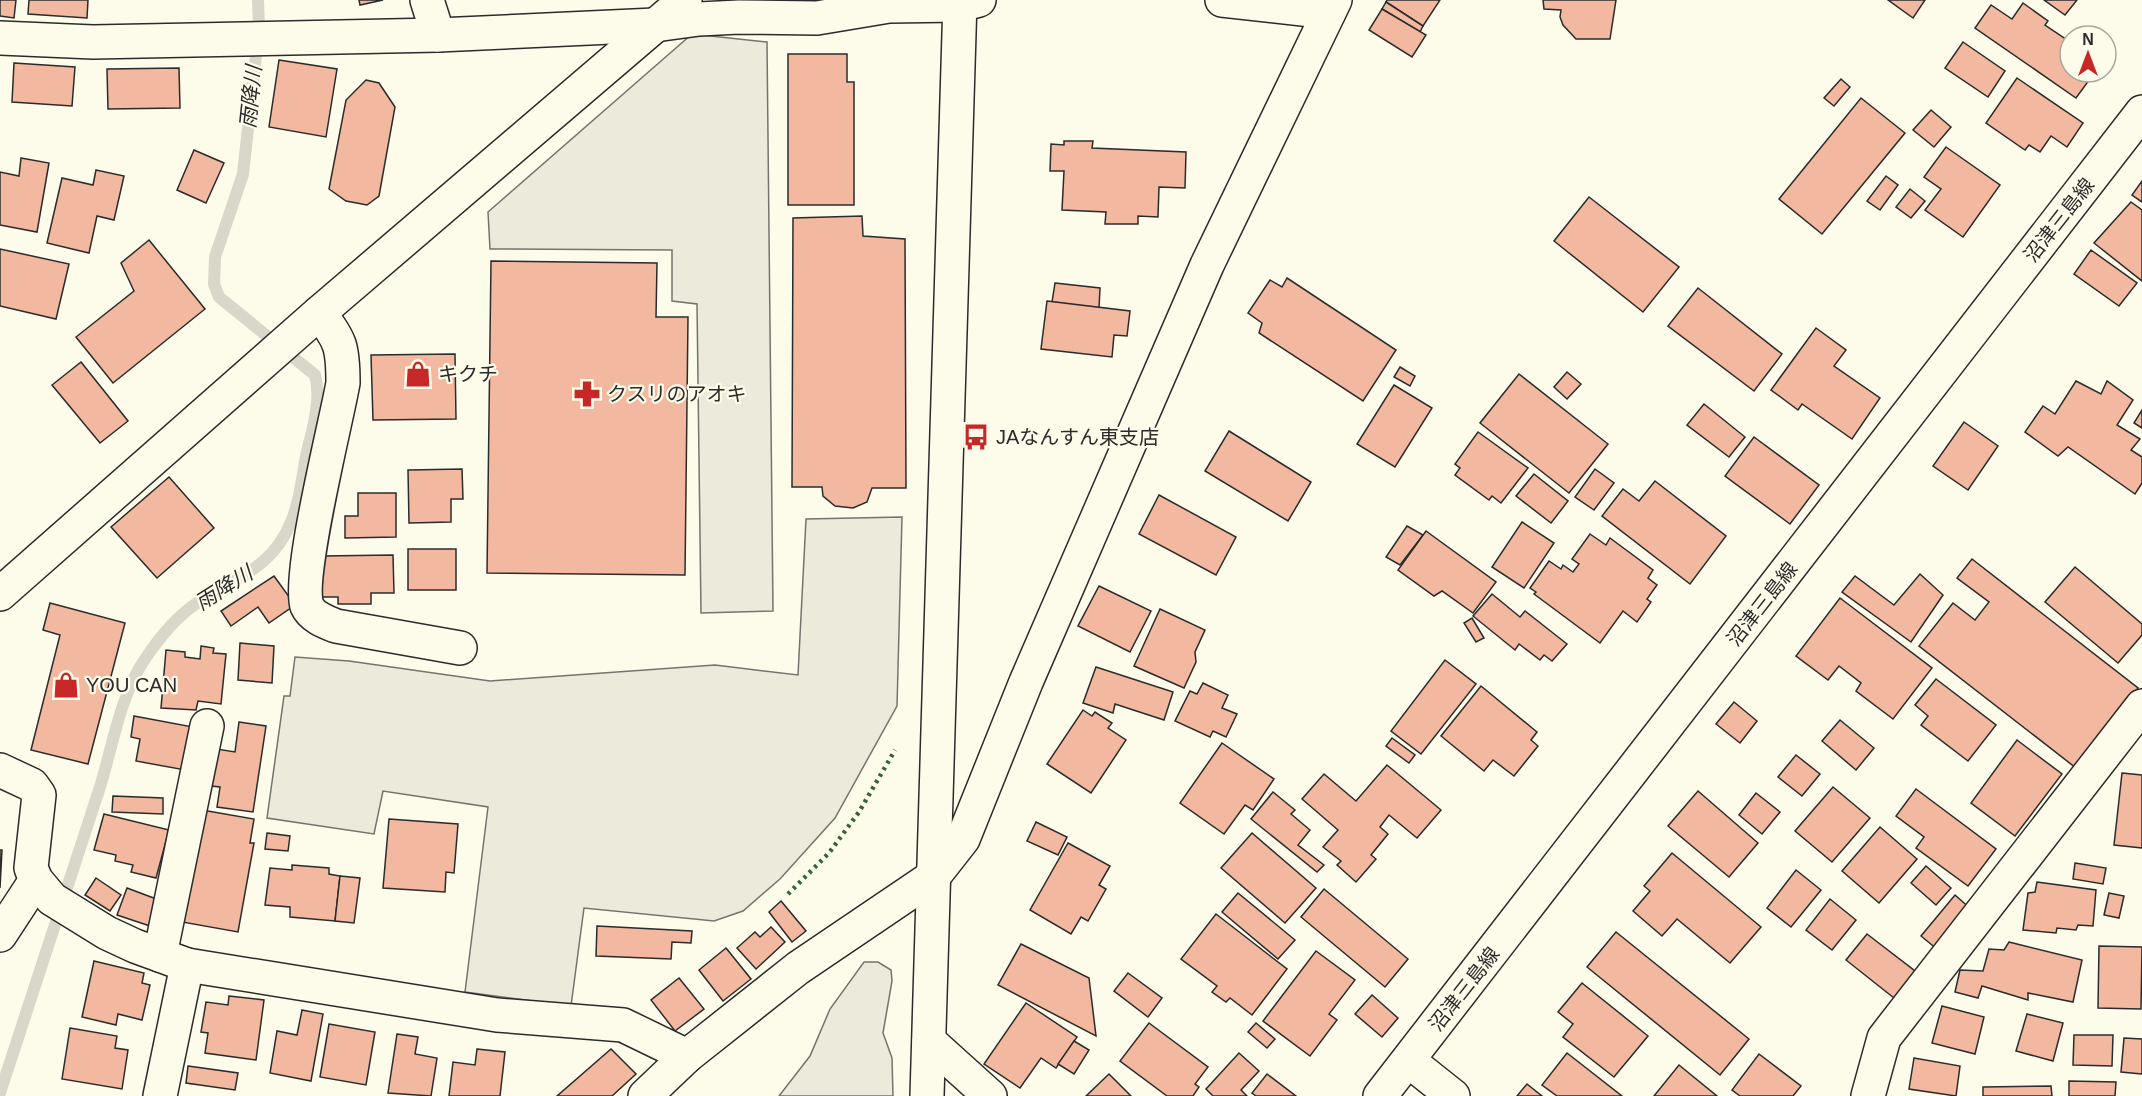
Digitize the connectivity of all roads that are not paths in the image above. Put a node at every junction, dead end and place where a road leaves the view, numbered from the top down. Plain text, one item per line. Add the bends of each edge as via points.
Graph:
1 (427, 0) edge
2 (685, 0) edge
3 (1222, 0) edge
4 (967, 2) edge
5 (1332, 6) edge
6 (655, 25) junction
7 (438, 35) junction
8 (0, 38) edge
9 (2142, 112) edge
10 (320, 313) junction
11 (0, 594) edge
12 (460, 648) dead end
13 (2142, 706) edge
14 (207, 726) dead end
15 (0, 770) edge
16 (934, 876) junction
17 (36, 880) junction
18 (0, 935) edge
19 (173, 960) junction
20 (929, 1041) junction
21 (687, 1056) junction
22 (1409, 1061) junction
23 (160, 1096) edge
24 (645, 1096) edge
25 (927, 1096) edge
26 (990, 1096) edge
27 (1380, 1096) edge
28 (1453, 1096) edge
29 (1868, 1096) edge

1 - 7 street
2 - 6 street
3 - 5 street
4 - 6 street via 889,6 817,18 699,19
4 - 16 street
5 - 16 street via 1207,265 1026,682 963,839
6 - 7 street
6 - 10 street
7 - 8 street via 93,42
9 - 22 street, 沼津三島線
10 - 11 street
10 - 12 street via 339,337 343,382 309,561 305,599 308,609 336,627
13 - 29 street via 1884,1038
14 - 19 street
15 - 17 street via 32,785 39,795 31,868
16 - 20 street
16 - 21 street via 798,968
17 - 18 street
17 - 19 street via 52,899 106,933
19 - 21 street via 497,1015 623,1025
19 - 23 street
20 - 25 street
20 - 26 street
21 - 24 street
22 - 27 street, 沼津三島線
22 - 28 street

